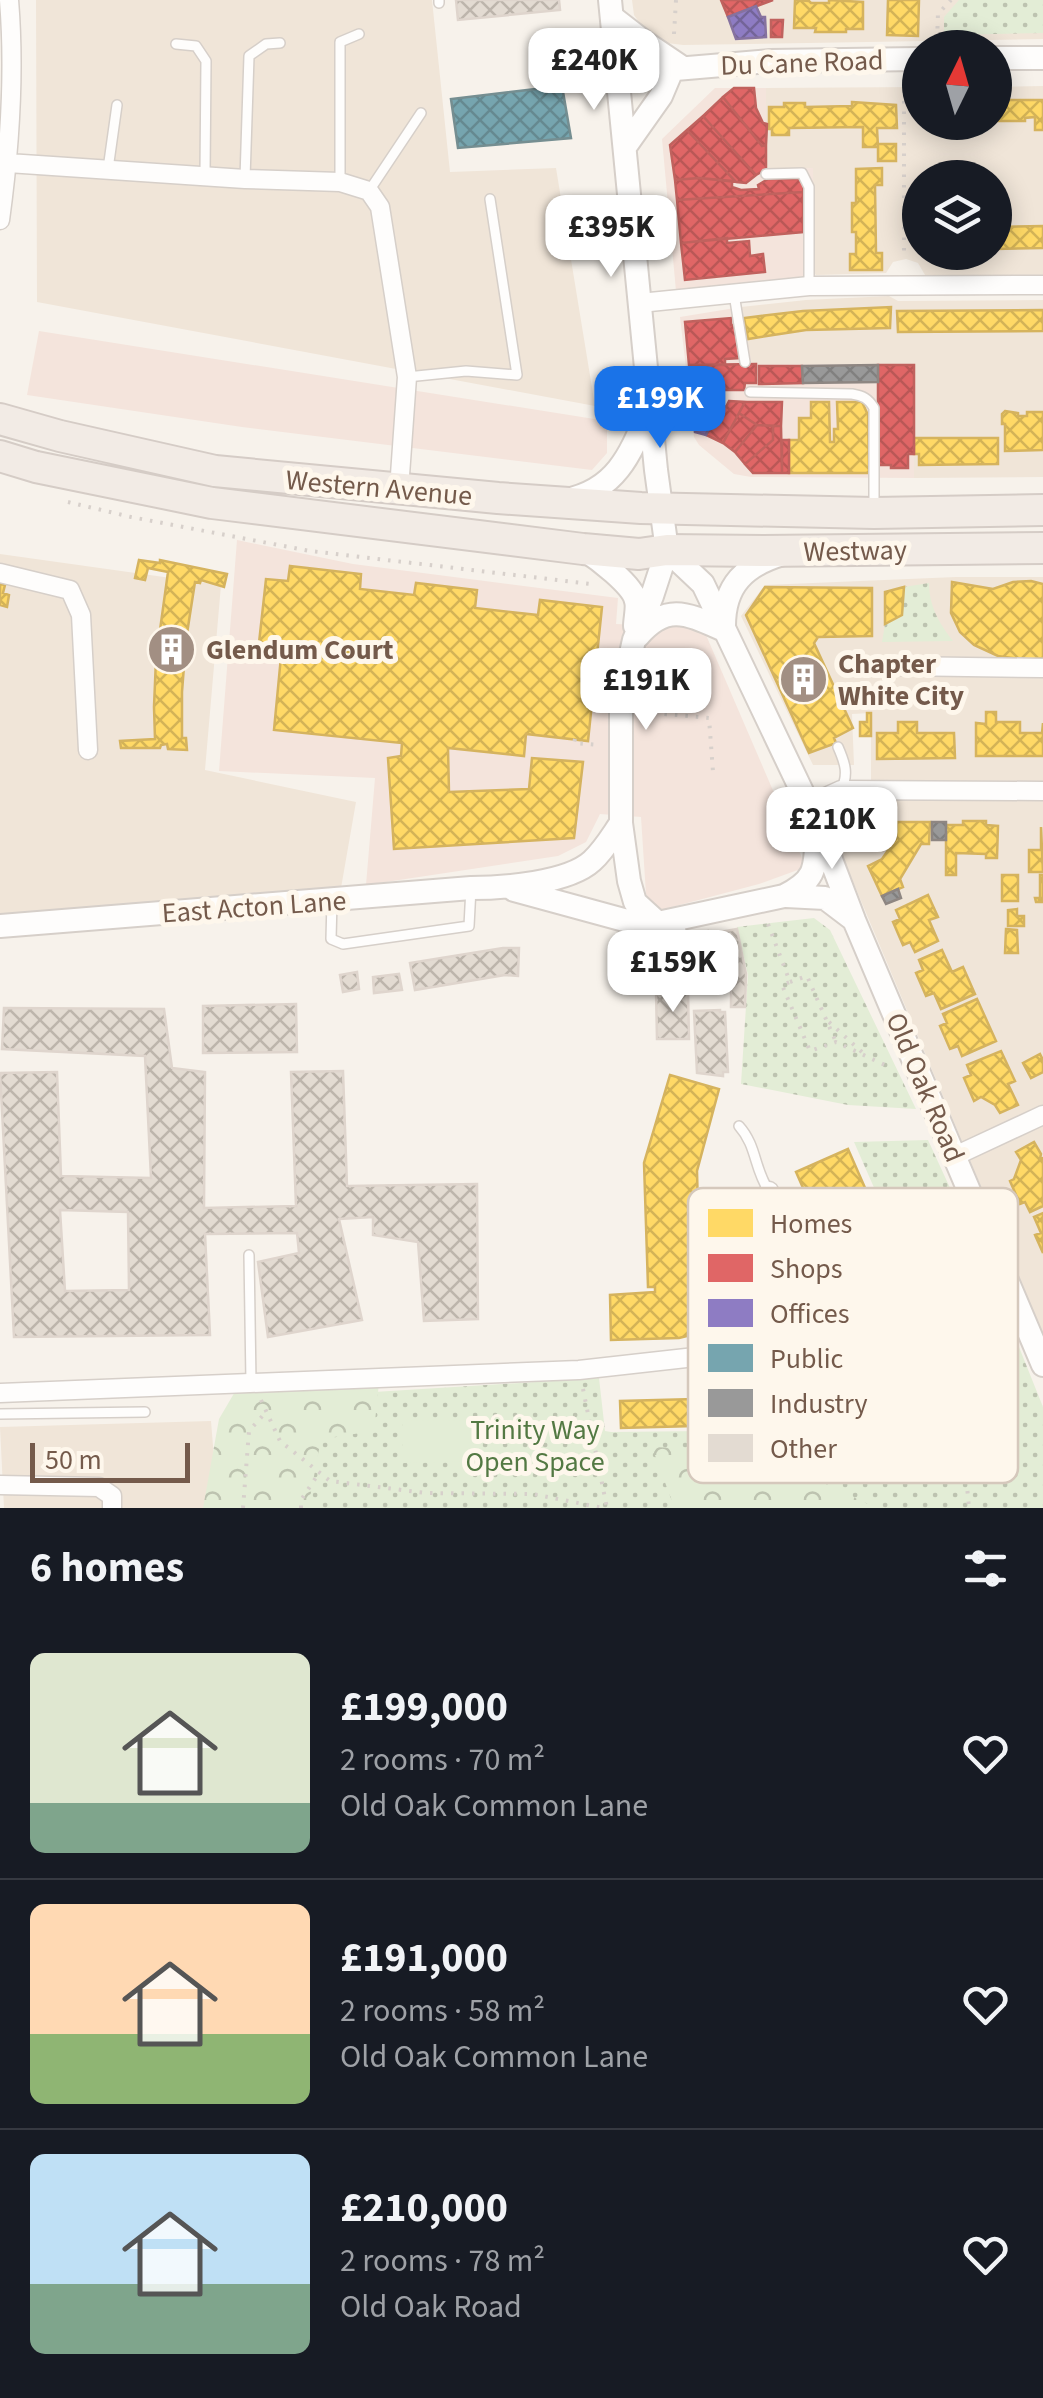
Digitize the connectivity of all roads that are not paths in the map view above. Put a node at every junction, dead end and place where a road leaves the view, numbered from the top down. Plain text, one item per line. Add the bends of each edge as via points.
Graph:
1 (9, 0) edge
2 (611, 9) edge
3 (359, 34) dead end
4 (176, 44) dead end
5 (280, 44) dead end
6 (902, 58) edge
7 (1012, 58) edge
8 (1043, 58) edge
9 (678, 69) junction
10 (618, 74) junction
11 (117, 105) dead end
12 (421, 113) dead end
13 (624, 147) junction
14 (8, 162) junction
15 (108, 170) junction
16 (205, 174) junction
17 (766, 174) dead end
18 (245, 178) junction
19 (340, 182) junction
20 (368, 191) junction
21 (490, 198) dead end
22 (0, 220) edge
23 (1043, 285) edge
24 (809, 286) junction
25 (734, 294) junction
26 (640, 303) junction
27 (745, 362) dead end
28 (407, 378) junction
29 (750, 392) dead end
30 (650, 407) junction
31 (0, 419) edge
32 (0, 456) edge
33 (399, 489) junction
34 (558, 502) junction
35 (662, 509) junction
36 (1043, 510) edge
37 (765, 511) joint
38 (874, 514) junction
39 (1043, 548) edge
40 (583, 549) junction
41 (667, 550) junction
42 (808, 550) junction
43 (0, 573) edge
44 (724, 630) junction
45 (634, 640) junction
46 (899, 666) dead end
47 (1043, 668) edge
48 (838, 746) dead end
49 (88, 750) dead end
50 (841, 790) junction
51 (1043, 791) edge
52 (812, 814) junction
53 (621, 823) junction
54 (471, 888) junction
55 (508, 888) junction
56 (784, 896) junction
57 (332, 900) junction
58 (854, 920) junction
59 (668, 921) junction
60 (0, 926) edge
61 (708, 987) dead end
62 (1043, 1115) edge
63 (739, 1126) dead end
64 (955, 1156) junction
65 (768, 1188) edge
66 (968, 1188) edge
67 (249, 1255) dead end
68 (1018, 1306) edge
69 (688, 1358) edge
70 (1043, 1365) edge
71 (252, 1382) junction
72 (0, 1393) edge
73 (145, 1412) dead end
74 (0, 1414) edge
75 (0, 1485) edge
76 (112, 1508) edge

1 - 14 street
2 - 9 street, Du Cane Road
2 - 10 street
3 - 19 lane via 340,42
4 - 16 lane via 196,46 206,61
5 - 18 lane via 266,44 249,56
6 - 9 street, Du Cane Road
7 - 8 street
9 - 10 street, Du Cane Road
9 - 13 street
10 - 13 street
11 - 15 lane
12 - 20 lane
13 - 26 street
14 - 15 street
14 - 22 street
15 - 16 street
16 - 18 street
17 - 24 lane via 802,173 809,187
18 - 19 street
19 - 20 street
20 - 28 street via 380,207
21 - 28 lane via 517,375
23 - 24 street
24 - 25 street
25 - 26 street
25 - 27 lane
26 - 30 street
28 - 33 street
29 - 38 lane via 852,394 870,401
30 - 34 street via 611,478 588,494
30 - 35 street
31 - 33 highway, Western Avenue via 214,471
32 - 40 highway, Western Avenue via 212,503
33 - 34 highway, Western Avenue
34 - 35 highway, Western Avenue
35 - 37 highway, Western Avenue
35 - 41 street
36 - 38 highway, Westway
37 - 38 highway, Westway
39 - 42 highway, Westway
40 - 41 highway, Western Avenue
40 - 45 street via 636,599
41 - 42 highway, Westway
41 - 44 street, Old Oak Road via 703,584
41 - 45 street
42 - 44 street via 745,572 728,593
43 - 49 street via 70,590 81,615
44 - 45 street via 689,615 664,616
44 - 52 street, Old Oak Road
45 - 53 street via 622,697
46 - 47 street
48 - 50 lane via 846,769
50 - 51 street
50 - 52 street
52 - 56 street, Old Oak Road via 814,873
52 - 58 street, Old Oak Road
53 - 55 street, East Acton Lane via 590,864
53 - 59 street via 635,902
54 - 55 street, East Acton Lane
54 - 57 street, East Acton Lane
54 - 57 lane via 469,926 343,944 331,938
55 - 59 street, East Acton Lane via 624,920
56 - 58 street via 825,898
56 - 59 street
57 - 60 street, East Acton Lane
58 - 64 street, Old Oak Road
59 - 61 lane via 690,976
62 - 64 street
63 - 65 lane
64 - 66 street, Old Oak Road
67 - 71 lane
68 - 70 street, Old Oak Road
69 - 71 street via 580,1370
71 - 72 street
73 - 74 lane
75 - 76 street via 99,1487 112,1496

